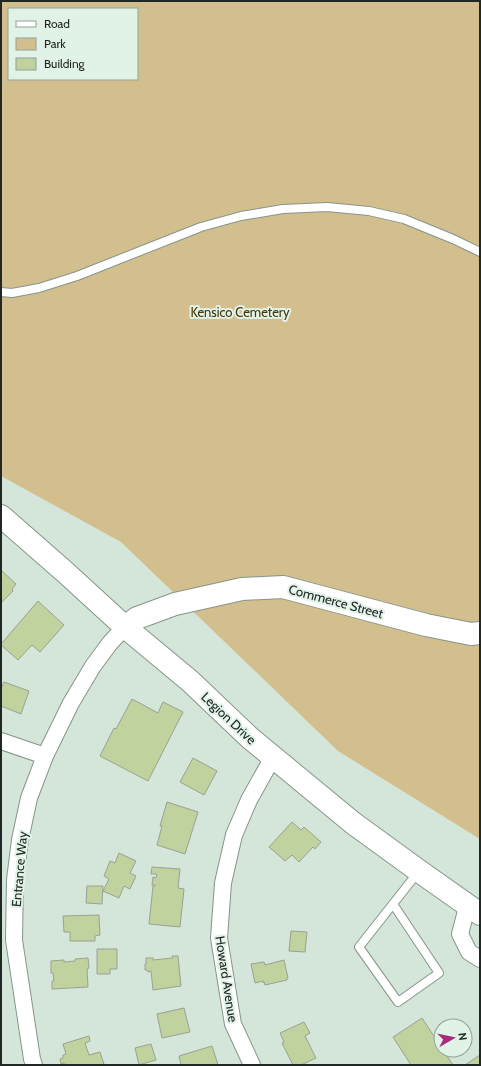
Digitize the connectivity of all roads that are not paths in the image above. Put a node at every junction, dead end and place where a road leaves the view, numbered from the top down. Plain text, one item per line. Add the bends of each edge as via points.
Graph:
1 (480, 252) edge
2 (1, 292) edge
3 (1, 516) edge
4 (125, 627) junction
5 (480, 633) edge
6 (1, 741) edge
7 (45, 756) junction
8 (273, 757) junction
9 (419, 871) junction
10 (393, 904) junction
11 (474, 910) edge
12 (8, 943) edge
13 (480, 959) edge
14 (34, 1065) edge
15 (252, 1065) edge

1 - 2 lane via 404,219 369,210 283,209 241,216 201,228 77,276 38,288 12,293
3 - 4 street, Legion Drive
4 - 5 street, Commerce Street via 137,618 175,604 242,589 283,586 426,626 471,634
4 - 7 street, Entrance Way via 94,666 71,703
4 - 8 street, Legion Drive via 190,681
6 - 7 street
7 - 12 street, Entrance Way via 29,798 20,840
8 - 9 street, Legion Drive via 353,823
8 - 15 street, Howard Avenue via 249,800 234,835 223,883 219,938 233,1024
9 - 10 lane
9 - 11 street, Legion Drive
10 - 10 lane via 359,947 398,1002 439,973
11 - 13 street, Legion Drive via 460,934 469,952
12 - 14 street, Entrance Way

